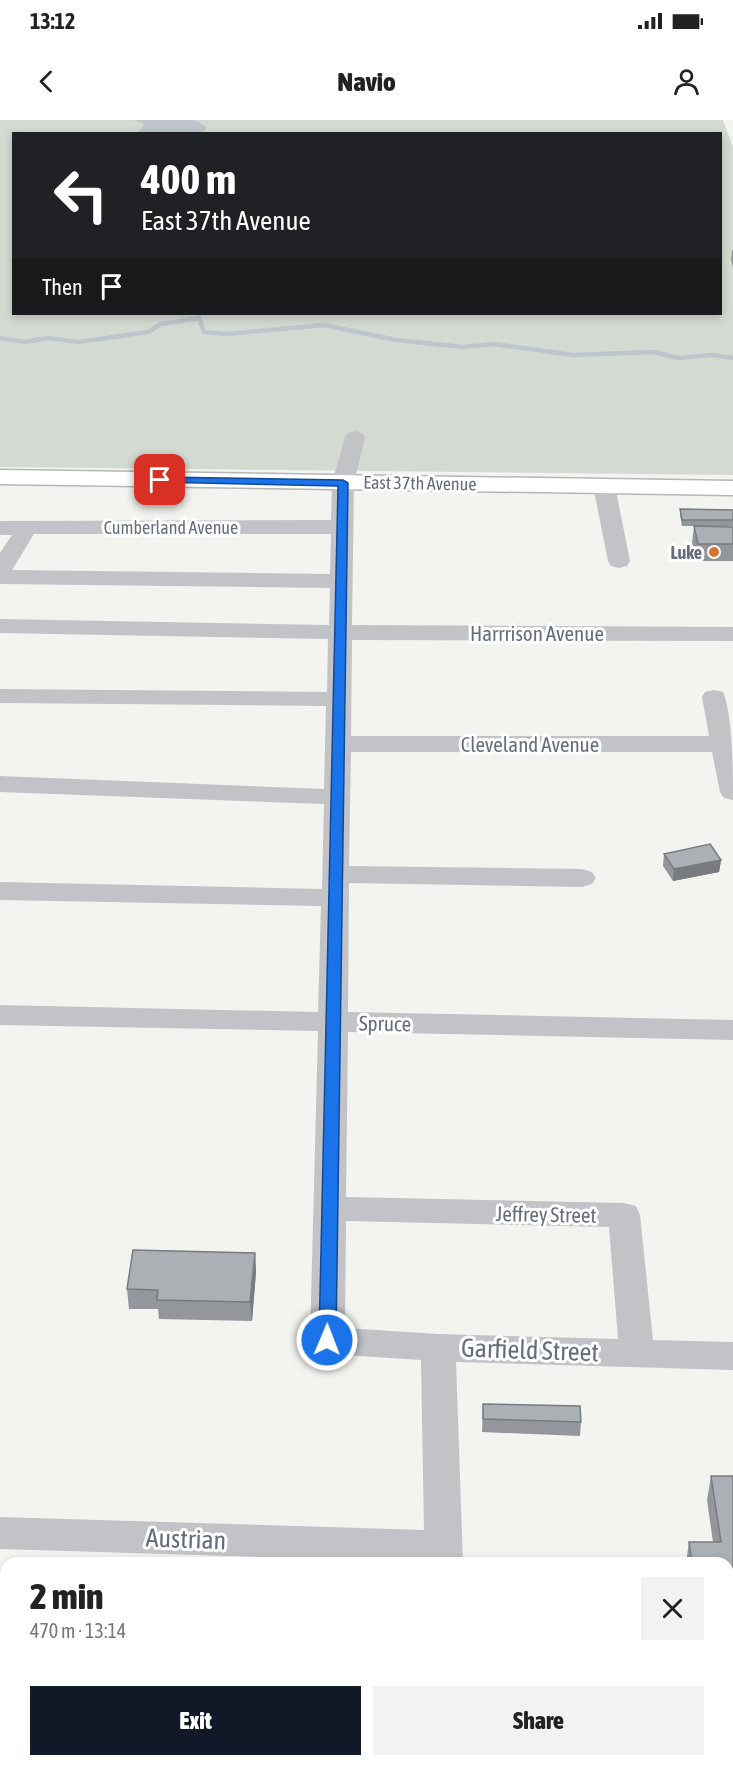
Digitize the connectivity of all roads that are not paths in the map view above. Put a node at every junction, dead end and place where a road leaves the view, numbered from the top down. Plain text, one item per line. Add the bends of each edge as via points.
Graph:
1 (355, 437) dead end
2 (0, 477) edge
3 (343, 483) junction
4 (604, 486) junction
5 (733, 488) edge
6 (342, 527) junction
7 (0, 528) edge
8 (27, 528) junction
9 (619, 561) dead end
10 (0, 571) edge
11 (0, 577) edge
12 (341, 581) junction
13 (0, 626) edge
14 (340, 631) junction
15 (733, 634) edge
16 (0, 696) edge
17 (714, 697) dead end
18 (339, 699) junction
19 (339, 744) junction
20 (722, 744) junction
21 (0, 784) edge
22 (733, 792) edge
23 (337, 797) junction
24 (582, 878) dead end
25 (336, 886) junction
26 (0, 891) edge
27 (0, 1015) edge
28 (333, 1022) junction
29 (733, 1030) edge
30 (330, 1209) junction
31 (438, 1348) junction
32 (637, 1353) junction
33 (733, 1356) edge
34 (0, 1533) edge
35 (444, 1555) edge

1 - 3 street
2 - 3 main road, East 37th Avenue
3 - 4 main road, East 37th Avenue
3 - 6 street
4 - 5 main road, East 37th Avenue
4 - 9 street
6 - 8 street, Cumberland Avenue
6 - 12 street
7 - 8 street, Cumberland Avenue
8 - 10 street
11 - 12 street
12 - 14 street
13 - 14 street, Harrrison Avenue
14 - 15 street, Harrrison Avenue
14 - 18 street
16 - 18 street
17 - 20 street
18 - 19 street
19 - 20 street, Cleveland Avenue
19 - 23 street
20 - 22 street
21 - 23 street
23 - 25 street
24 - 25 street
25 - 26 street
25 - 28 street
27 - 28 street, Spruce
28 - 29 street, Spruce
28 - 30 street
30 - 31 street, Garfield Street via 327,1340
30 - 32 street, Jeffrey Street via 624,1215
31 - 32 street, Garfield Street
31 - 35 street
32 - 33 street, Garfield Street
34 - 35 street, Austrian

